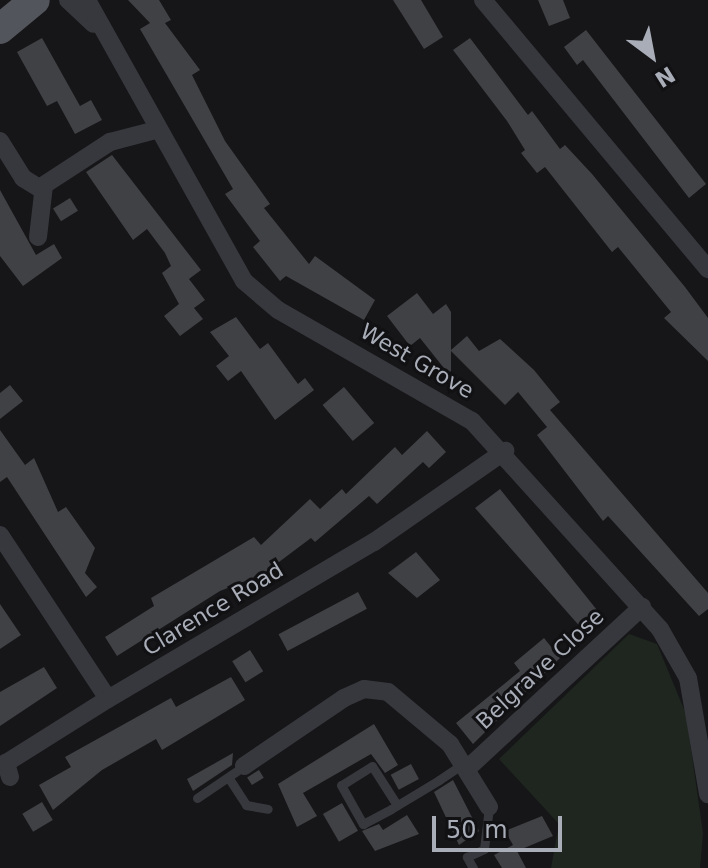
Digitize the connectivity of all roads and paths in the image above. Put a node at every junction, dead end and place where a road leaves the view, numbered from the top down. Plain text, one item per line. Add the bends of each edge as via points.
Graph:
1 (5, 0) edge
2 (35, 0) edge
3 (68, 0) edge
4 (87, 0) edge
5 (483, 0) edge
6 (0, 6) edge
7 (96, 26) junction
8 (0, 29) edge
9 (156, 130) junction
10 (0, 141) edge
11 (42, 190) junction
12 (38, 237) dead end
13 (708, 269) edge
14 (505, 451) junction
15 (0, 535) edge
16 (642, 607) junction
17 (108, 699) junction
18 (467, 764) junction
19 (244, 766) joint
20 (10, 777) dead end
21 (230, 780) junction
22 (708, 794) edge
23 (197, 798) dead end
24 (397, 805) junction
25 (489, 807) joint
26 (268, 809) dead end
27 (473, 868) edge

1 - 6 main road
2 - 8 main road
3 - 7 street, West Grove
4 - 7 street, West Grove
5 - 13 street
7 - 9 street, West Grove
9 - 11 street via 110,142
9 - 14 street, West Grove via 254,293 460,411
10 - 11 street via 23,178
11 - 12 street
14 - 16 street, West Grove
14 - 17 street, Clarence Road via 374,542
15 - 17 street
16 - 18 street, Belgrave Close
16 - 22 street, West Grove via 681,659
17 - 20 street, Clarence Road via 6,763
18 - 19 street via 406,702 364,689
18 - 24 lane
18 - 25 street
19 - 21 lane
21 - 23 lane
21 - 26 lane via 246,805
24 - 24 lane via 363,824 341,785 372,766
25 - 27 lane via 484,849 467,857

